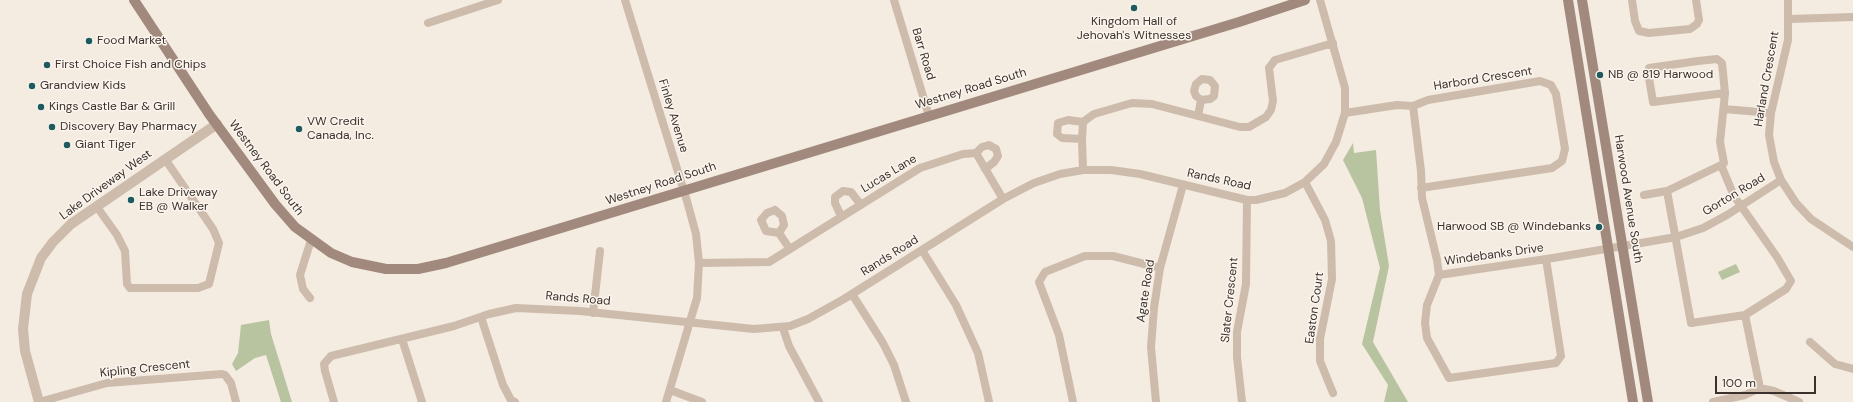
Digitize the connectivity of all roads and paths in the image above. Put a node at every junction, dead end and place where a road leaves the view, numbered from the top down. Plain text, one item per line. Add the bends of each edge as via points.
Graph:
1 (134, 0) edge
2 (498, 0) edge
3 (625, 0) edge
4 (894, 0) edge
5 (1305, 0) edge
6 (1320, 0) edge
7 (1568, 0) edge
8 (1582, 0) edge
9 (1632, 0) edge
10 (1696, 0) edge
11 (1788, 0) edge
12 (1853, 17) edge
13 (1790, 19) junction
14 (428, 23) dead end
15 (1333, 43) junction
16 (1725, 93) junction
17 (1201, 100) dead end
18 (1413, 106) junction
19 (1724, 109) junction
20 (1345, 113) junction
21 (1771, 113) junction
22 (929, 116) junction
23 (1198, 116) junction
24 (1083, 122) junction
25 (217, 124) junction
26 (1082, 139) junction
27 (976, 153) junction
28 (165, 159) junction
29 (1721, 165) junction
30 (985, 169) junction
31 (1083, 170) junction
32 (1781, 180) junction
33 (1305, 182) junction
34 (1183, 185) junction
35 (1421, 188) junction
36 (684, 190) junction
37 (1667, 191) junction
38 (1644, 195) dead end
39 (1003, 199) junction
40 (1247, 200) junction
41 (861, 205) junction
42 (1741, 206) junction
43 (97, 207) junction
44 (841, 216) junction
45 (779, 233) dead end
46 (1676, 237) junction
47 (311, 240) junction
48 (1623, 246) junction
49 (1853, 247) edge
50 (789, 248) junction
51 (1608, 248) junction
52 (922, 250) junction
53 (600, 251) dead end
54 (1546, 259) junction
55 (699, 263) junction
56 (1160, 268) junction
57 (1439, 275) junction
58 (852, 294) junction
59 (310, 298) dead end
60 (594, 312) junction
61 (1745, 315) junction
62 (481, 317) junction
63 (690, 323) junction
64 (783, 328) junction
65 (402, 339) junction
66 (1810, 342) dead end
67 (1853, 369) edge
68 (1760, 388) junction
69 (670, 390) junction
70 (1333, 393) dead end
71 (1787, 399) edge
72 (40, 402) edge
73 (236, 402) edge
74 (334, 402) edge
75 (422, 402) edge
76 (515, 402) edge
77 (666, 402) edge
78 (702, 402) edge
79 (819, 402) edge
80 (906, 402) edge
81 (989, 402) edge
82 (1073, 402) edge
83 (1156, 402) edge
84 (1242, 402) edge
85 (1633, 402) edge
86 (1648, 402) edge
87 (1713, 402) edge
88 (1799, 402) edge

1 - 25 main road, Westney Road South
2 - 14 street
3 - 36 street, Finley Avenue
4 - 22 street, Barr Road
5 - 22 main road, Westney Road South
6 - 15 street, Rands Road
7 - 51 main road
8 - 48 main road, Harwood Avenue South
9 - 10 street via 1639,31 1649,33 1690,29 1699,20
11 - 13 street, Harland Crescent
12 - 13 street
13 - 21 street, Harland Crescent via 1783,68
15 - 20 street, Rands Road via 1345,88
15 - 23 street via 1275,60 1269,68 1273,101 1266,118 1249,127 1240,128
16 - 16 street via 1722,63 1717,59 1650,68 1648,72 1653,102
16 - 19 street
17 - 23 street
18 - 20 street via 1397,105
18 - 35 street, Windebanks Drive
18 - 35 street, Harbord Crescent via 1428,100 1540,81 1551,85 1556,94 1565,149 1562,161 1552,168
19 - 21 street
19 - 29 street via 1720,142 1724,163
20 - 33 street, Rands Road via 1340,133 1324,164
21 - 32 street, Harland Crescent via 1769,143
22 - 36 main road, Westney Road South
23 - 24 street via 1152,104 1132,103 1094,114
24 - 26 street
24 - 26 street via 1068,120 1058,123 1057,134 1062,138
25 - 28 street, Lake Driveway West
25 - 47 main road, Westney Road South via 275,204 295,227
26 - 31 street
27 - 30 street
27 - 30 street, Lucas Lane via 989,144 996,149 998,156
27 - 41 street, Lucas Lane via 963,154 920,168
28 - 43 street, Lake Driveway West
28 - 43 street via 213,229 219,243 209,284 198,288 130,288 127,284 124,251 117,235
29 - 37 street
29 - 42 street
30 - 39 street
31 - 34 street, Rands Road via 1140,174
31 - 39 street, Rands Road via 1060,174 1034,183
32 - 42 street, Gorton Road
32 - 49 street, Harland Crescent via 1796,203 1811,219
33 - 40 street, Rands Road via 1285,193
33 - 70 street, Easton Court via 1325,220 1331,241 1332,280 1320,340 1320,361
34 - 40 street, Rands Road
34 - 56 street, Agate Road
35 - 57 street, Windebanks Drive
36 - 47 main road, Westney Road South via 446,263 418,269 386,269 352,262
36 - 55 street, Finley Avenue via 696,234
37 - 38 street
37 - 46 street
39 - 52 street, Rands Road
40 - 84 street, Slater Crescent via 1246,284 1237,332
41 - 44 street, Lucas Lane
41 - 44 street, Lucas Lane via 850,192 843,191 835,196 835,203
42 - 46 street, Gorton Road via 1703,228
42 - 61 street via 1791,281 1786,289
43 - 72 street, Lake Driveway West via 71,224 53,242 41,258 27,294 23,329 25,351
44 - 50 street, Lucas Lane
45 - 50 street
46 - 48 street, Gorton Road
46 - 61 street via 1691,323
47 - 59 street via 300,275 303,288
48 - 51 street, Windebanks Drive
48 - 86 main road, Harwood Avenue South
50 - 55 street, Lucas Lane via 769,262 761,264
51 - 54 street, Windebanks Drive
51 - 85 main road
52 - 58 street, Rands Road
52 - 81 street via 956,305 978,354
53 - 60 street
54 - 57 street, Windebanks Drive
54 - 57 street via 1561,356 1556,363 1466,377 1449,378 1426,338 1427,305
55 - 63 street, Finley Avenue via 697,298
56 - 82 street via 1113,256 1085,256 1045,272 1039,282 1059,335
56 - 83 street, Agate Road via 1151,347
58 - 64 street, Rands Road via 808,319
58 - 80 street via 883,342
60 - 62 street, Rands Road via 516,308
60 - 63 street, Rands Road
61 - 68 street
62 - 65 street, Rands Road
62 - 76 street via 504,385 511,400
63 - 64 street, Rands Road via 754,329
63 - 69 street, Finley Avenue
64 - 79 street via 789,346
65 - 74 street, Rands Road via 331,356 324,364
65 - 75 street
66 - 67 street via 1835,364
68 - 71 street
68 - 87 street
69 - 77 street, Finley Avenue
69 - 78 street
71 - 88 street
72 - 73 street, Kipling Crescent via 107,383 222,374 231,384

